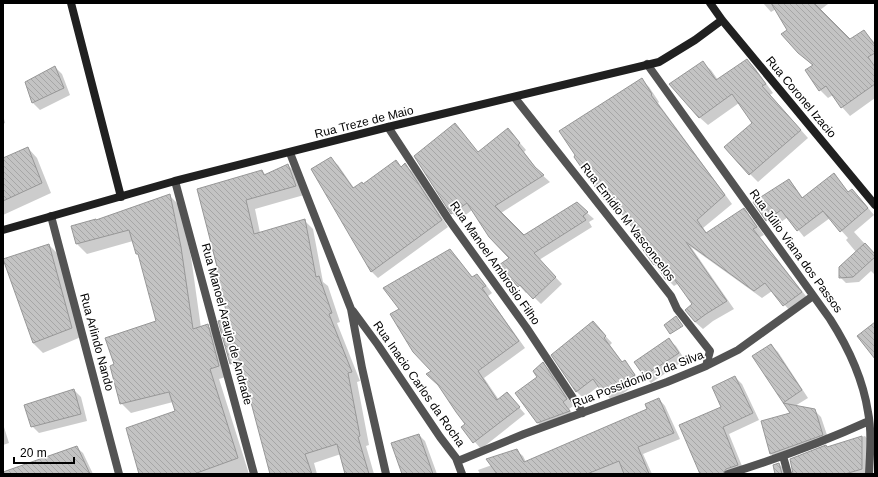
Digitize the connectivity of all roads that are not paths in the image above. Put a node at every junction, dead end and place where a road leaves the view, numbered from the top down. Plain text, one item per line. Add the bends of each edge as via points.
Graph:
1 (71, 3) edge
2 (710, 3) edge
3 (722, 20) junction
4 (647, 64) junction
5 (515, 98) junction
6 (388, 127) junction
7 (290, 153) junction
8 (175, 181) junction
9 (121, 197) junction
10 (875, 205) edge
11 (51, 216) junction
12 (3, 230) edge
13 (814, 296) junction
14 (351, 309) junction
15 (706, 366) junction
16 (583, 413) junction
17 (870, 421) junction
18 (784, 456) junction
19 (458, 461) junction
20 (119, 474) edge
21 (254, 474) edge
22 (386, 474) edge
23 (462, 474) edge
24 (728, 474) edge
25 (788, 474) edge
26 (869, 474) edge

1 - 9 street
2 - 3 street, Rua Coronel Izacio
3 - 4 street, Rua Treze de Maio via 671,55 659,62
3 - 10 street, Rua Coronel Izacio
4 - 5 street, Rua Treze de Maio
4 - 13 street, Rua Júlio Viana dos Passos
5 - 6 street, Rua Treze de Maio
5 - 15 street, Rua Emidio M Vasconcelos via 671,296 710,351
6 - 7 street, Rua Treze de Maio
6 - 16 street, Rua Manoel Ambrosio Filho via 448,220 526,327
7 - 8 street, Rua Treze de Maio
7 - 14 street, Rua Inacio Carlos da Rocha
8 - 9 street, Rua Treze de Maio
8 - 21 street, Rua Manoel Araujo de Andrade
9 - 11 street, Rua Treze de Maio
11 - 12 street, Rua Treze de Maio
11 - 20 street, Rua Arlindo Nando
13 - 15 street, Rua Possidonio J da Silva via 738,350
13 - 17 street, Rua Júlio Viana dos Passos via 841,337 857,372
14 - 19 street, Rua Inacio Carlos da Rocha
14 - 22 street, Rua Inacio Carlos da Rocha
15 - 16 street, Rua Possidonio J da Silva
16 - 19 street, Rua Possidonio J da Silva
17 - 18 street
17 - 26 street, Rua Júlio Viana dos Passos
18 - 24 street
18 - 25 street
19 - 23 street, Rua Inacio Carlos da Rocha

